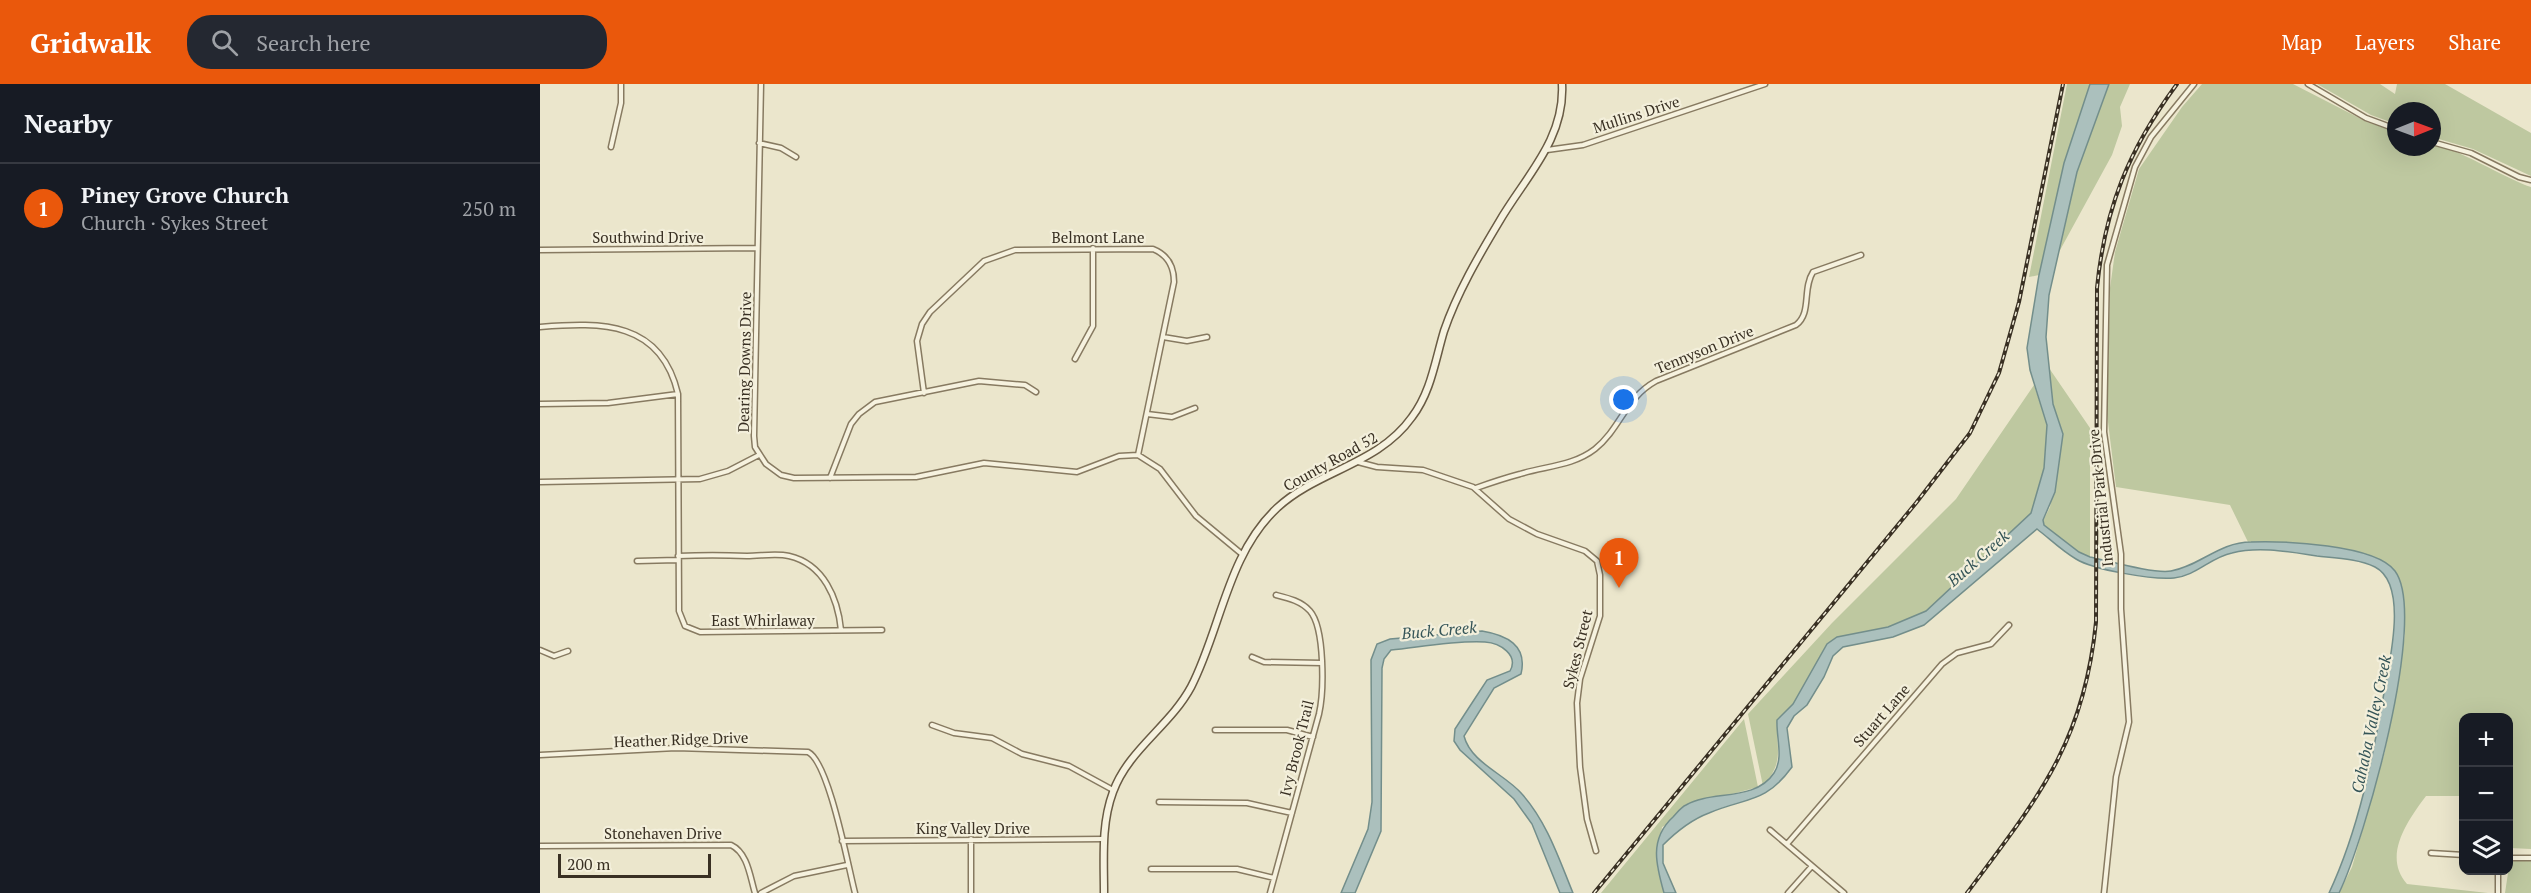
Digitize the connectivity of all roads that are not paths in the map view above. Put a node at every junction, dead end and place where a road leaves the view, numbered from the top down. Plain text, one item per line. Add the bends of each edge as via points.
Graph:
1 (621, 84) edge
2 (1562, 84) edge
3 (1766, 84) edge
4 (2194, 84) edge
5 (2308, 84) edge
6 (759, 86) edge
7 (1755, 86) edge
8 (2387, 126) edge
9 (759, 143) junction
10 (2441, 145) edge
11 (611, 147) dead end
12 (1547, 150) junction
13 (796, 157) dead end
14 (2531, 180) edge
15 (757, 248) junction
16 (1093, 248) junction
17 (540, 250) edge
18 (1861, 255) dead end
19 (540, 327) edge
20 (1163, 337) junction
21 (1208, 337) dead end
22 (1075, 359) dead end
23 (1036, 392) dead end
24 (924, 393) junction
25 (678, 394) junction
26 (540, 404) edge
27 (1195, 408) dead end
28 (1147, 414) junction
29 (759, 455) junction
30 (1138, 455) junction
31 (1358, 462) junction
32 (830, 478) junction
33 (677, 480) junction
34 (540, 482) edge
35 (1475, 488) junction
36 (1243, 555) junction
37 (677, 558) junction
38 (637, 561) dead end
39 (1276, 595) dead end
40 (2009, 625) dead end
41 (882, 630) dead end
42 (841, 631) junction
43 (540, 650) edge
44 (568, 651) dead end
45 (1252, 657) dead end
46 (1322, 663) junction
47 (932, 725) dead end
48 (1215, 730) dead end
49 (1313, 737) junction
50 (540, 755) edge
51 (1113, 790) junction
52 (1159, 802) dead end
53 (1292, 813) junction
54 (1770, 830) dead end
55 (971, 839) junction
56 (1104, 839) junction
57 (842, 841) junction
58 (1786, 844) junction
59 (540, 846) edge
60 (1596, 851) dead end
61 (2431, 853) dead end
62 (2459, 855) edge
63 (2513, 858) edge
64 (2531, 858) edge
65 (847, 865) junction
66 (1812, 866) junction
67 (1151, 869) dead end
68 (2498, 875) edge
69 (1274, 878) junction
70 (754, 893) edge
71 (761, 893) edge
72 (855, 893) edge
73 (971, 893) edge
74 (1104, 893) edge
75 (1270, 893) edge
76 (1788, 893) edge
77 (1844, 893) edge
78 (2104, 893) edge
79 (2498, 893) edge

1 - 11 street
2 - 12 street, County Road 52 via 1560,116
3 - 7 street, Mullins Drive
4 - 78 street, Industrial Park Drive via 2151,137 2135,167 2107,265 2104,432 2121,554 2129,722 2116,777
5 - 8 street
6 - 9 street, Dearing Downs Drive
7 - 12 street, Mullins Drive via 1583,145
9 - 13 street via 781,148
9 - 15 street, Dearing Downs Drive
10 - 14 street via 2471,153
12 - 31 street, County Road 52 via 1508,207 1466,282 1444,331 1419,407 1395,437
15 - 17 street, Southwind Drive
15 - 29 street, Dearing Downs Drive via 754,428
16 - 20 street, Belmont Lane via 1149,248 1168,259 1174,282
16 - 22 street via 1093,326
16 - 24 street, Belmont Lane via 1015,250 975,268 930,312 920,330 918,350
18 - 35 street, Tennyson Drive via 1813,272 1806,287 1804,314 1796,325 1640,391 1608,436 1586,455
19 - 25 street via 603,325 640,336 663,358
20 - 21 street via 1181,341
20 - 28 street, Belmont Lane
23 - 24 street via 1025,385 987,380
24 - 32 street via 885,398 859,414 843,440
25 - 26 street via 608,403
25 - 33 street, East Whirlaway
27 - 28 street via 1172,417
28 - 30 street, Belmont Lane
29 - 32 street via 781,475
29 - 33 street via 719,475
30 - 32 street via 1119,456 1077,472 984,464 916,477
30 - 36 street via 1160,468 1196,516
31 - 35 street via 1423,470
31 - 36 street, County Road 52 via 1323,476 1285,500 1264,522
33 - 34 street
33 - 37 street, East Whirlaway
35 - 60 street, Sykes Street via 1503,515 1537,534 1585,551 1599,566 1599,621 1580,680 1577,703 1580,767
36 - 51 street, County Road 52 via 1191,686
37 - 38 street
37 - 42 street via 781,555 801,560 818,573 833,593
37 - 42 street, East Whirlaway via 679,611 682,622 692,630
39 - 46 street, Ivy Brook Trail via 1299,603 1313,615
40 - 58 street, Stuart Lane via 1991,644 1958,653 1942,664
41 - 42 street, East Whirlaway
43 - 44 street via 554,656
45 - 46 street via 1264,662
46 - 49 street, Ivy Brook Trail via 1321,709
47 - 51 street via 954,733 992,738 1022,754 1069,766
48 - 49 street via 1287,730
49 - 53 street, Ivy Brook Trail
50 - 57 street, Heather Ridge Drive via 676,748 808,752 819,762 827,782
51 - 56 street, County Road 52
52 - 53 street via 1247,803
53 - 69 street, Ivy Brook Trail
54 - 58 street
55 - 56 street, King Valley Drive
55 - 57 street, King Valley Drive
55 - 73 street
56 - 74 street, County Road 52
57 - 65 street
58 - 66 street
59 - 70 street, Stonehaven Drive via 731,845 745,860
61 - 62 street
63 - 64 street
65 - 71 street via 794,876
65 - 72 street
66 - 76 street
66 - 77 street
67 - 69 street via 1242,869
68 - 79 street
69 - 75 street, Ivy Brook Trail

